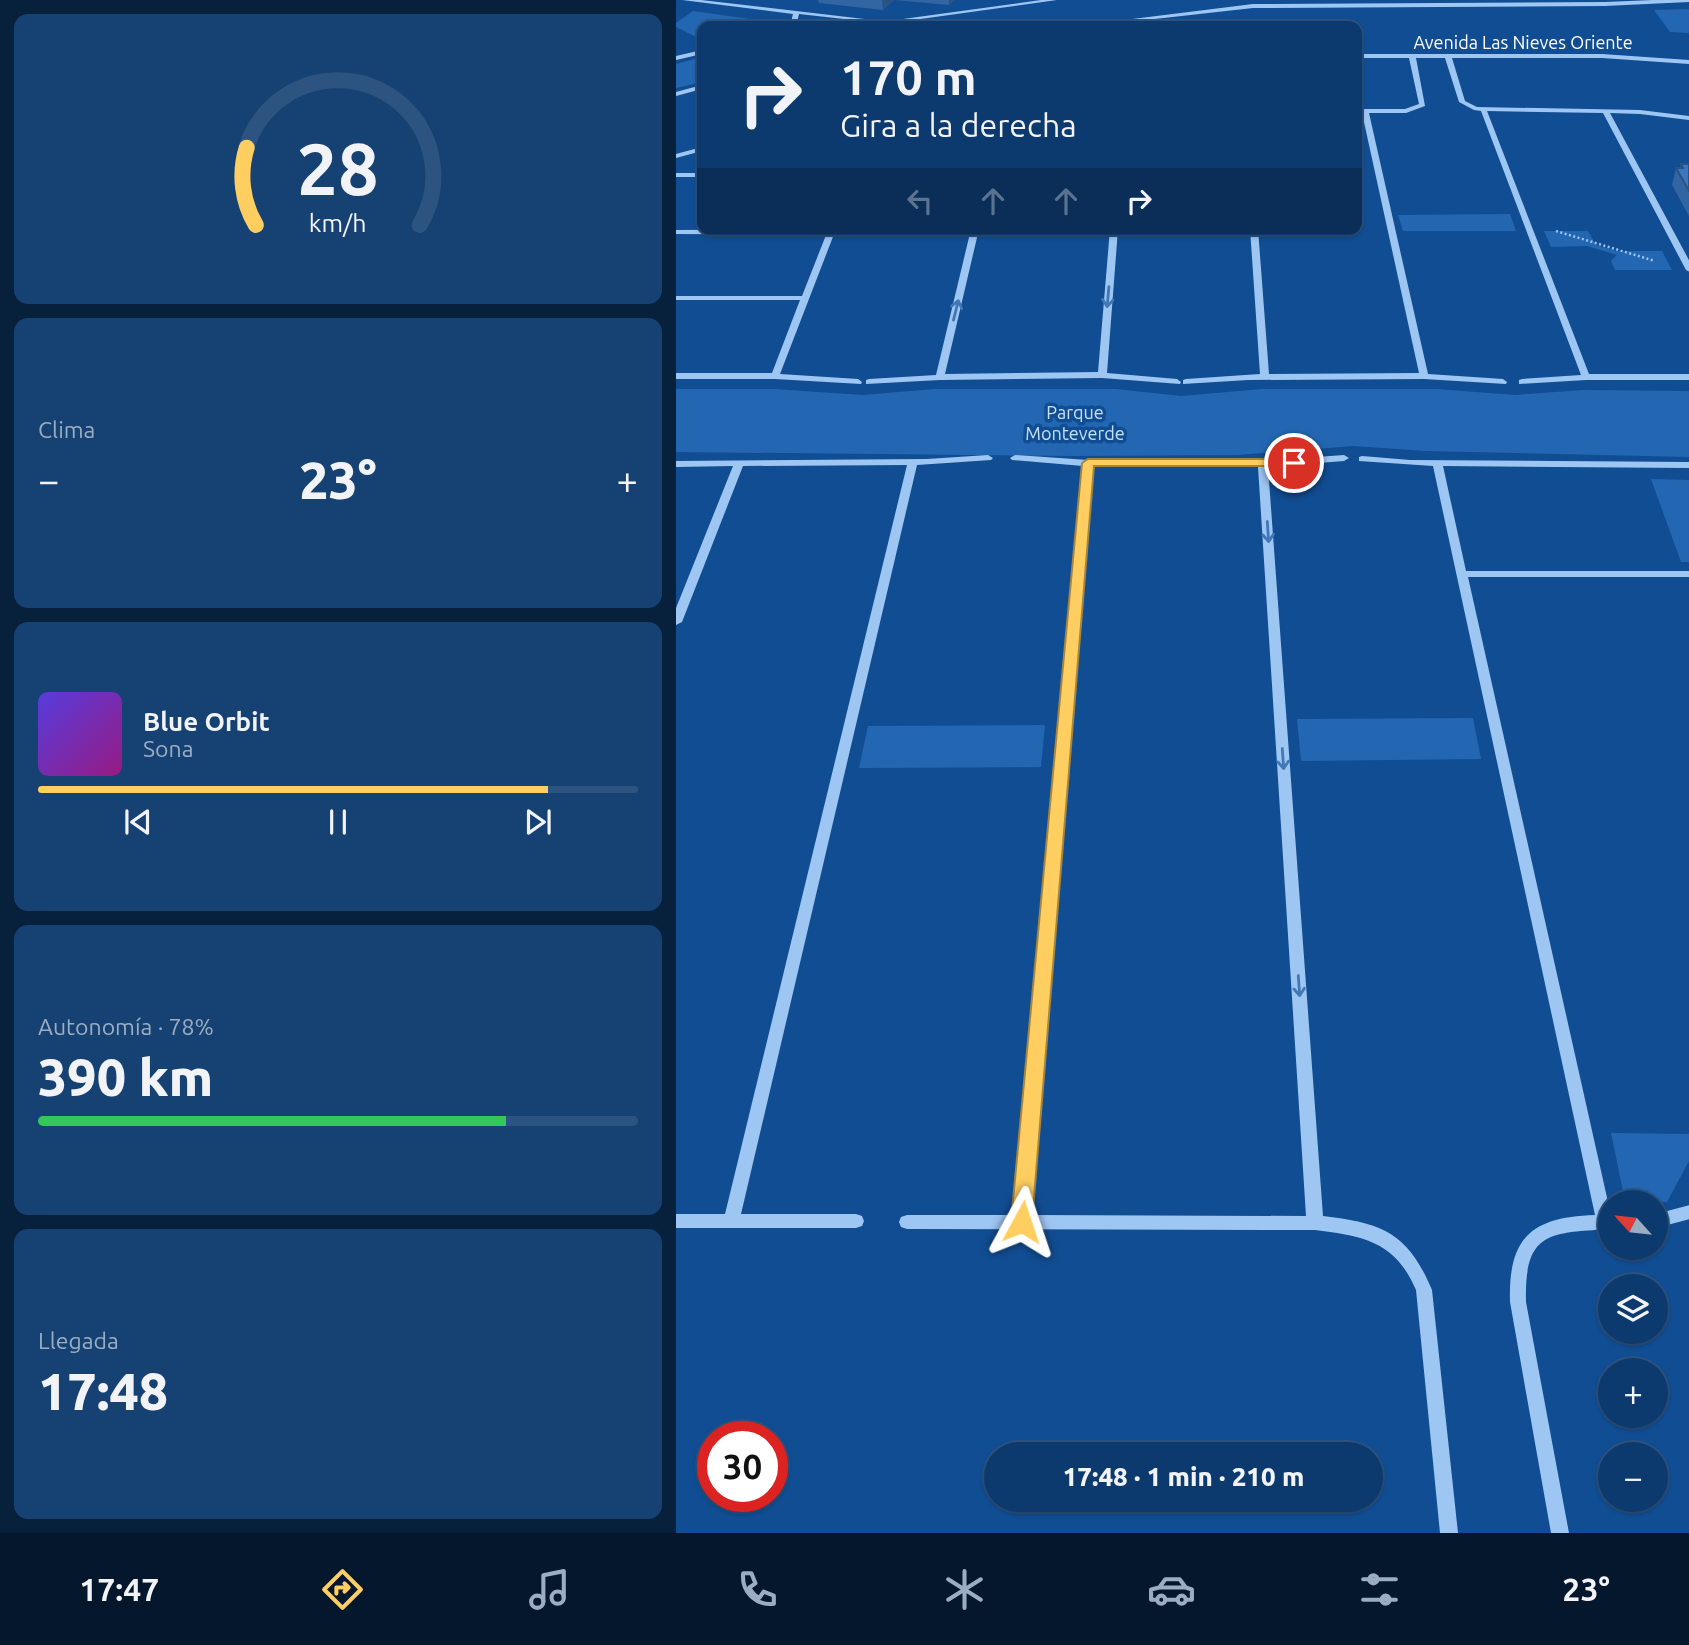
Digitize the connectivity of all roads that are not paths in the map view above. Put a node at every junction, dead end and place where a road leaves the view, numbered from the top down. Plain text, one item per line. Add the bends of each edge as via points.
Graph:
1 (685, 0) edge
2 (692, 0) edge
3 (981, 0) edge
4 (1055, 0) edge
5 (1689, 0) edge
6 (733, 3) edge
7 (1195, 5) dead end
8 (1204, 9) junction
9 (971, 11) junction
10 (796, 13) junction
11 (794, 21) edge
12 (873, 21) edge
13 (891, 21) edge
14 (1120, 21) edge
15 (697, 53) edge
16 (1362, 56) edge
17 (1412, 56) junction
18 (1448, 56) junction
19 (676, 58) edge
20 (1689, 61) edge
21 (697, 88) edge
22 (676, 94) edge
23 (1362, 111) edge
24 (1484, 111) junction
25 (1605, 111) junction
26 (1362, 115) edge
27 (1689, 118) edge
28 (697, 150) edge
29 (676, 156) edge
30 (676, 175) edge
31 (697, 175) edge
32 (676, 232) edge
33 (697, 232) edge
34 (830, 235) edge
35 (974, 235) edge
36 (1114, 235) edge
37 (1254, 235) edge
38 (1689, 270) edge
39 (676, 298) edge
40 (806, 298) junction
41 (1102, 375) junction
42 (676, 376) edge
43 (775, 376) junction
44 (1265, 376) junction
45 (1424, 376) junction
46 (940, 377) junction
47 (1586, 377) junction
48 (1689, 377) edge
49 (859, 382) dead end
50 (870, 382) dead end
51 (1503, 382) dead end
52 (1522, 382) dead end
53 (988, 458) dead end
54 (1016, 458) dead end
55 (1344, 458) dead end
56 (1362, 458) dead end
57 (913, 462) junction
58 (739, 463) junction
59 (1088, 463) junction
60 (1437, 463) junction
61 (676, 464) edge
62 (1263, 464) junction
63 (1689, 465) edge
64 (1461, 574) junction
65 (1689, 575) edge
66 (676, 622) edge
67 (1601, 1190) edge
68 (1689, 1212) edge
69 (1668, 1218) edge
70 (676, 1221) edge
71 (731, 1221) junction
72 (856, 1221) dead end
73 (907, 1222) dead end
74 (1022, 1222) junction
75 (1598, 1222) edge
76 (1315, 1223) junction
77 (1448, 1533) edge
78 (1560, 1533) edge

1 - 2 street
2 - 6 street
3 - 9 street
4 - 9 street
5 - 8 street
6 - 10 street
7 - 8 street
8 - 14 street
9 - 13 street
10 - 11 street
10 - 12 street
15 - 19 street
16 - 17 street, Avenida Las Nieves Oriente
17 - 18 street, Avenida Las Nieves Oriente
17 - 23 street via 1423,105 1406,111
18 - 20 street, Avenida Las Nieves Oriente
18 - 24 street via 1462,102
21 - 22 street
24 - 25 street
24 - 47 street
25 - 27 street
25 - 38 street
26 - 45 street
28 - 29 street
30 - 31 street
32 - 33 street
34 - 40 street
46 -> 35 street
36 -> 41 street
37 - 44 street
39 - 40 street
40 - 43 street
41 - 44 street via 1181,382
41 - 46 street
42 - 43 street
43 - 49 street
44 - 45 street
45 - 51 street
46 - 50 street
47 - 48 street
47 - 52 street
53 - 57 street
54 - 59 street
55 - 62 street
56 - 60 street
57 - 58 street
57 - 71 street
58 - 61 street
58 - 66 street
59 - 62 street
59 - 74 street
60 - 63 street
60 - 64 street
62 -> 76 street
64 - 65 street
64 - 67 street
68 - 69 street
70 - 71 street
71 - 72 street
73 - 74 street
74 - 76 street
75 - 78 street via 1551,1228 1526,1248 1518,1264 1518,1302
76 - 77 street via 1375,1233 1392,1242 1418,1272 1424,1290

